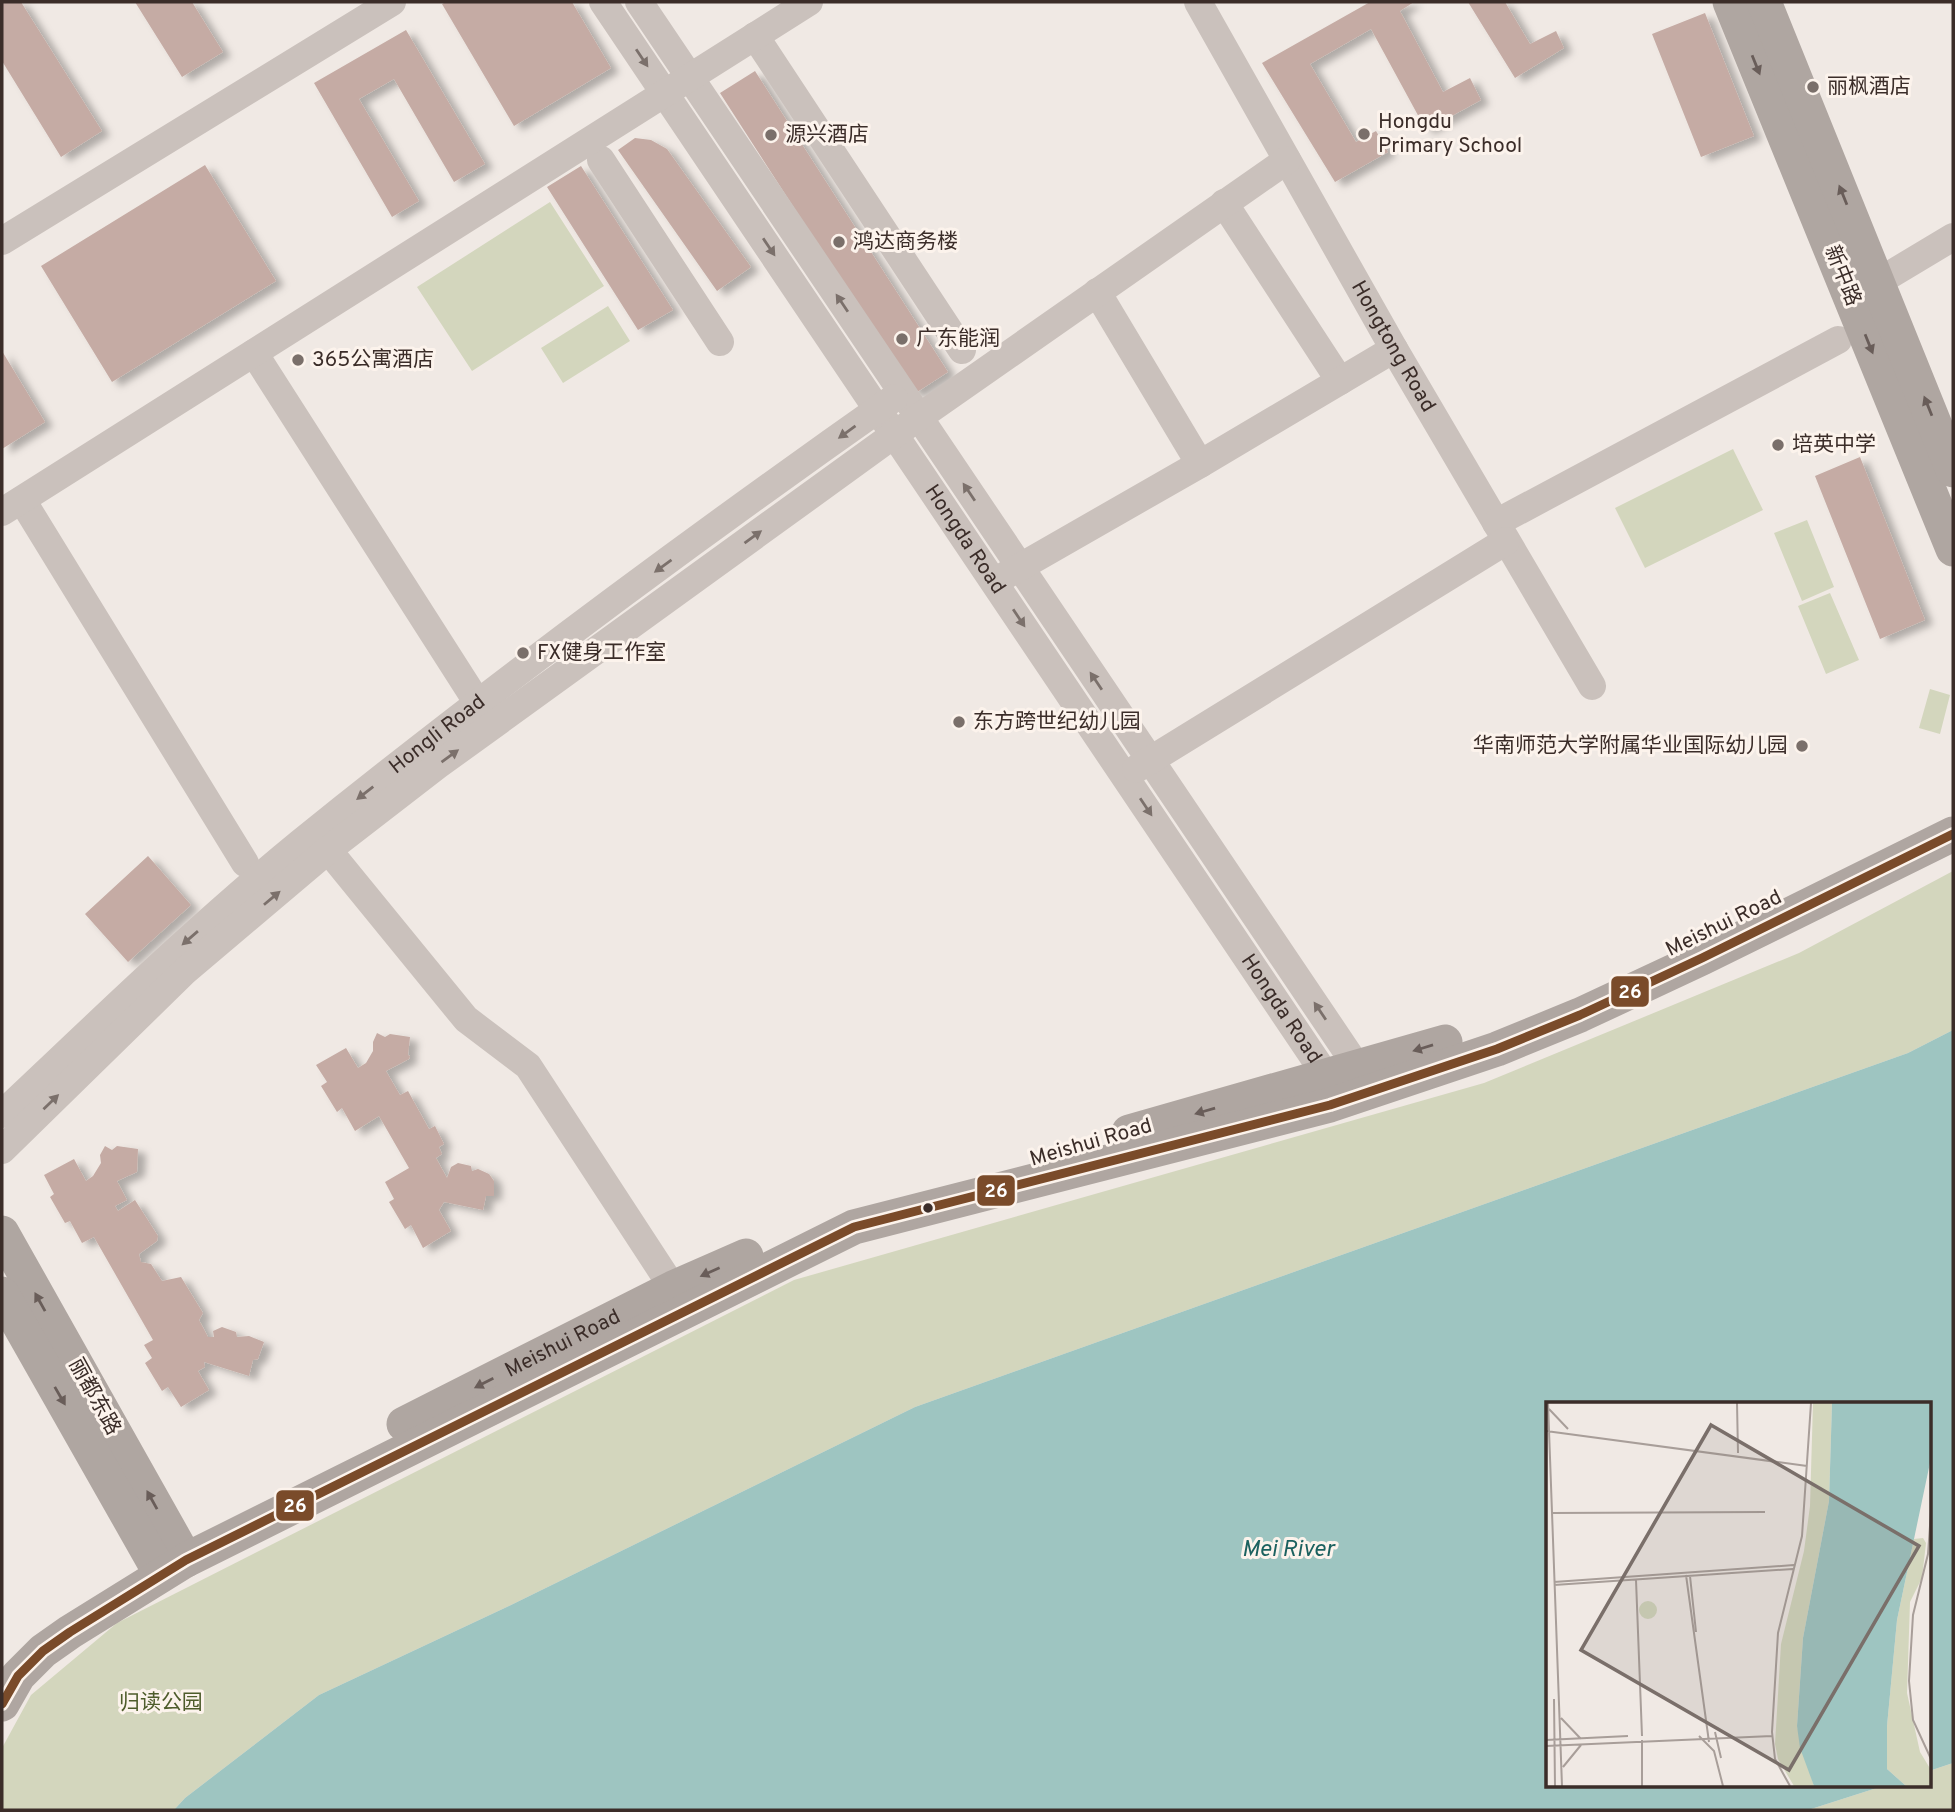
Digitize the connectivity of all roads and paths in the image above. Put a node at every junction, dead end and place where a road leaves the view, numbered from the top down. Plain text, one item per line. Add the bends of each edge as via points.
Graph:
1 (392, 2) edge
2 (603, 2) edge
3 (639, 2) edge
4 (810, 2) edge
5 (1198, 2) edge
6 (1730, 2) edge
7 (1765, 2) edge
8 (755, 36) junction
9 (689, 76) junction
10 (664, 92) junction
11 (601, 160) dead end
12 (1287, 160) junction
13 (1224, 203) junction
14 (1953, 237) edge
15 (2, 242) edge
16 (1878, 282) junction
17 (1097, 292) junction
18 (1838, 340) dead end
19 (720, 342) dead end
20 (1394, 349) junction
21 (962, 350) dead end
22 (254, 353) junction
23 (1340, 381) junction
24 (902, 393) junction
25 (878, 410) junction
26 (919, 417) junction
27 (895, 434) junction
28 (1200, 464) junction
29 (1953, 470) edge
30 (12, 506) edge
31 (1501, 532) junction
32 (1953, 549) edge
33 (1020, 567) junction
34 (994, 581) junction
35 (1592, 686) dead end
36 (485, 715) junction
37 (1150, 760) junction
38 (1126, 776) junction
39 (1953, 809) edge
40 (1953, 834) edge
41 (328, 850) junction
42 (245, 863) dead end
43 (1342, 1072) junction
44 (2, 1114) edge
45 (2, 1150) edge
46 (2, 1233) edge
47 (673, 1288) junction
48 (2, 1294) edge
49 (169, 1560) junction
50 (2, 1675) edge
51 (2, 1704) edge

1 - 15 street
2 -> 10 street, Hongda Road
3 - 9 street, Hongda Road
4 - 8 street
5 - 12 street, Hongtong Road
6 -> 32 main road, 新中路
16 -> 7 main road, 新中路
8 - 9 street
8 - 21 street
9 - 10 street
24 -> 9 street, Hongda Road
10 - 22 street
10 -> 25 street, Hongda Road
11 - 19 street
12 - 13 street, Hongli Road
12 - 20 street, Hongtong Road
13 - 17 street, Hongli Road
13 - 23 street
14 - 16 street
29 -> 16 main road, 新中路
17 - 26 street, Hongli Road
17 - 28 street
18 - 31 street
20 - 23 street
20 - 31 street, Hongtong Road
22 - 30 street
22 - 36 street
23 - 28 street
24 - 25 street, Hongli Road
24 - 26 street, Hongda Road
25 - 27 street, Hongda Road
25 -> 36 street, Hongli Road via 625,593
26 - 27 street, Hongli Road
33 -> 26 street, Hongda Road
27 - 34 street, Hongda Road
36 -> 27 street, Hongli Road
28 - 33 street
30 - 42 street
31 - 35 street, Hongtong Road
31 - 37 street
33 - 34 street
37 -> 33 street, Hongda Road
34 -> 38 street, Hongda Road
41 -> 36 street, Hongli Road
36 -> 44 street, Hongli Road via 299,845 174,952
37 - 38 street
43 -> 37 street, Hongda Road
38 -> 43 street, Hongda Road
39 -> 43 main road, Meishui Road via 1595,987 1508,1023
40 - 49 main road, Meishui Road via 1702,958 1497,1049 1330,1105 855,1227
45 -> 41 street, Hongli Road via 185,971
41 - 47 street via 466,1019 528,1066
43 -> 47 main road, Meishui Road via 845,1213
49 -> 46 main road, 丽都东路
47 -> 49 main road, Meishui Road via 245,1504
48 -> 49 main road, 丽都东路
49 - 50 main road, Meishui Road via 37,1633
49 - 51 main road, Meishui Road via 43,1651 18,1676

